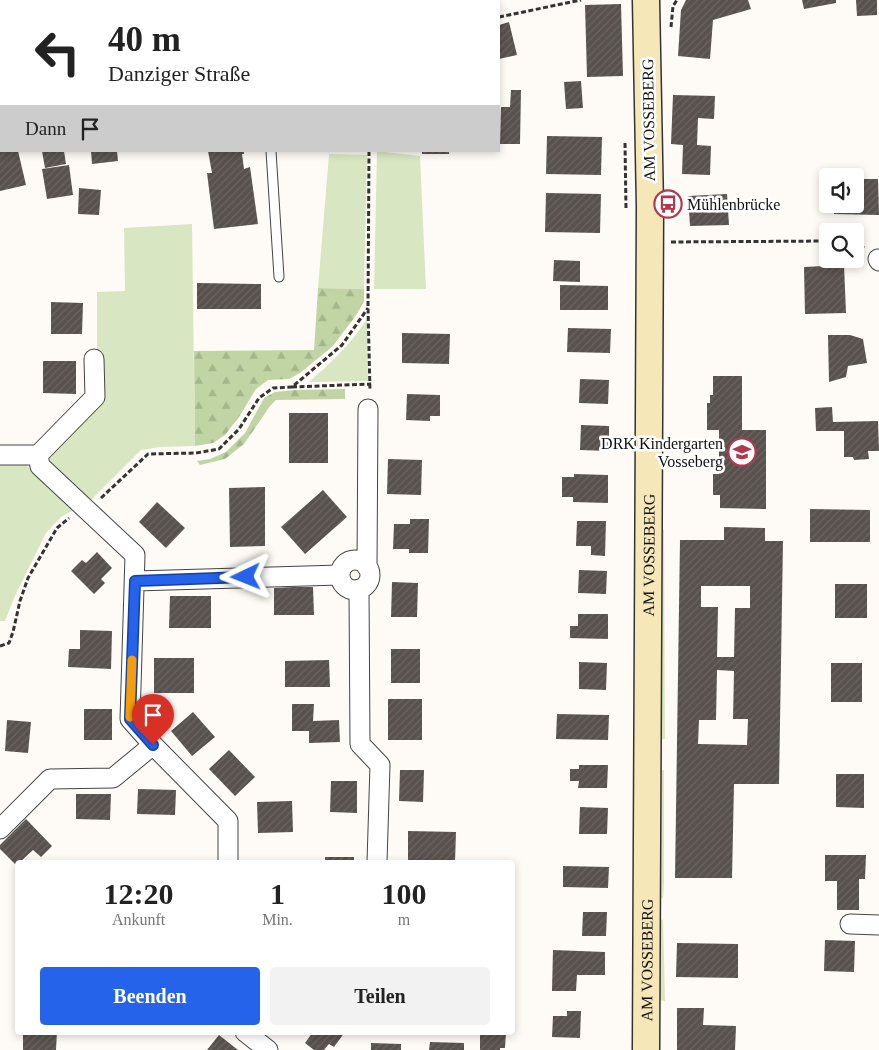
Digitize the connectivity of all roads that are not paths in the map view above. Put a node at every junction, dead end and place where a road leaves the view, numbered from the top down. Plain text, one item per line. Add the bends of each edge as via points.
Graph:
1 (646, 0) edge
2 (271, 152) edge
3 (279, 276) dead end
4 (94, 359) dead end
5 (368, 409) road end
6 (0, 455) edge
7 (38, 455) junction
8 (368, 567) junction
9 (340, 575) junction
10 (135, 581) junction
11 (359, 589) junction
12 (153, 745) junction
13 (0, 829) edge
14 (228, 860) edge
15 (377, 860) edge
16 (850, 924) dead end
17 (879, 925) edge
18 (249, 1035) edge
19 (268, 1050) edge
20 (646, 1050) edge

1 - 20 street, AM VOSSEBERG via 650,248
2 - 3 lane
4 - 7 street via 95,397
5 - 8 street
6 - 7 street
7 - 10 street via 40,466 135,555
8 - 9 street via 354,560 342,567
8 - 11 street via 367,584
9 - 10 street
9 - 11 street via 343,585
10 - 12 street via 130,719
11 - 15 street via 360,744 380,765
12 - 13 street via 113,778 50,779
12 - 14 street via 228,821
16 - 17 street
18 - 19 street

